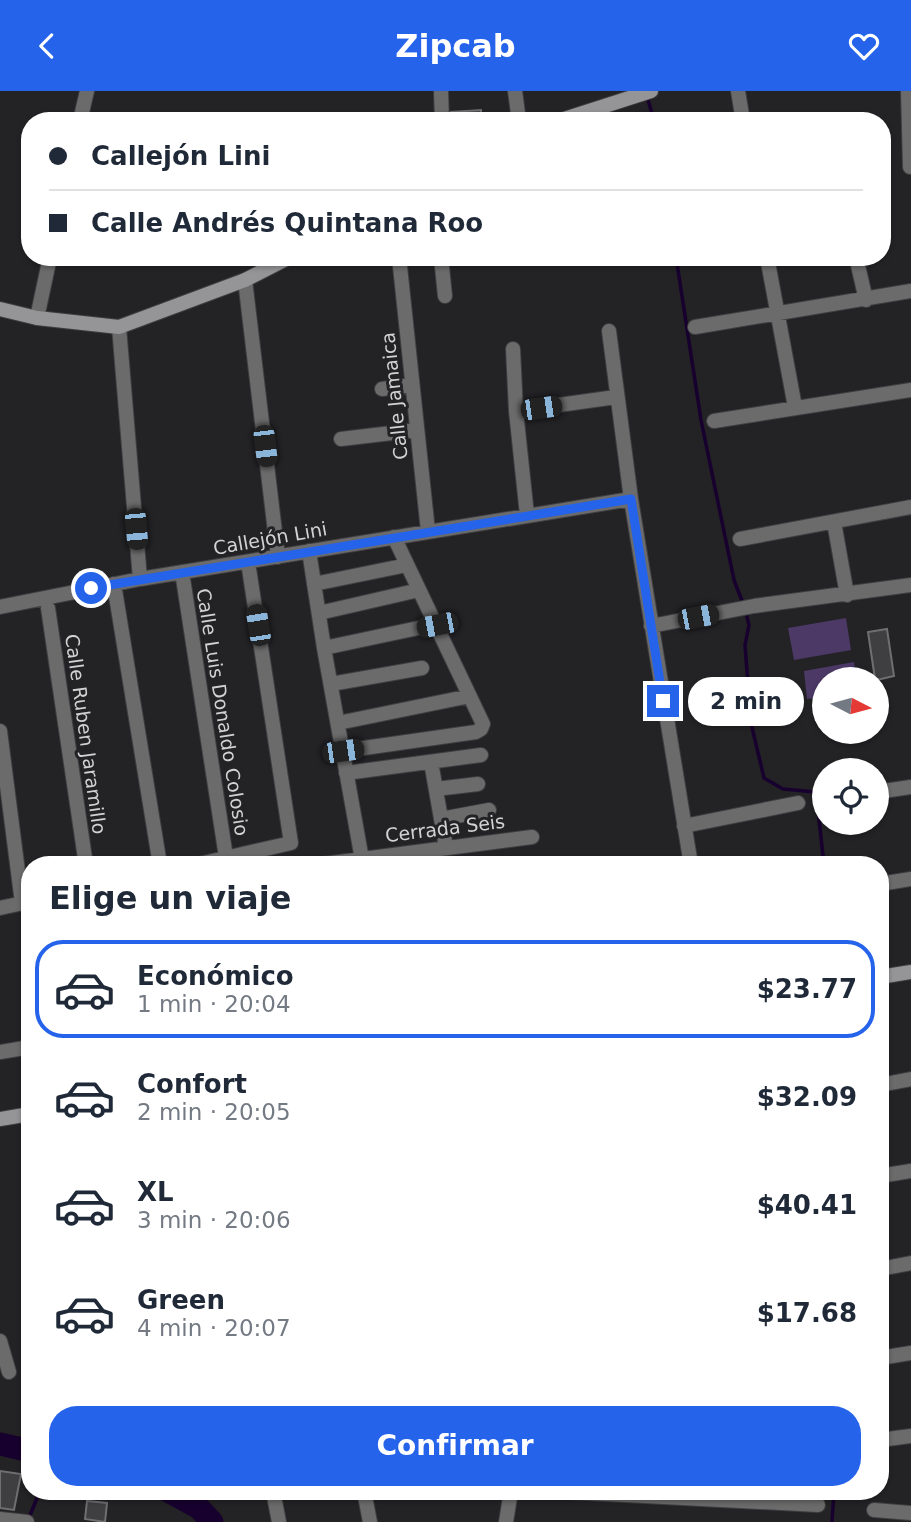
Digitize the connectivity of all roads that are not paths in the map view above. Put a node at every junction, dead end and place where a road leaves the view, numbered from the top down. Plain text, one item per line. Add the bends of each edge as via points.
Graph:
1 (87, 91) edge
2 (441, 91) edge
3 (515, 91) edge
4 (738, 91) edge
5 (908, 91) edge
6 (646, 92) edge
7 (82, 112) edge
8 (442, 112) edge
9 (518, 112) edge
10 (585, 112) edge
11 (742, 112) edge
12 (910, 167) edge
13 (48, 266) edge
14 (273, 266) edge
15 (400, 266) edge
16 (442, 266) edge
17 (769, 266) edge
18 (858, 266) edge
19 (246, 280) junction
20 (911, 291) edge
21 (445, 296) dead end
22 (866, 300) junction
23 (0, 309) edge
24 (777, 313) junction
25 (37, 318) junction
26 (119, 327) junction
27 (695, 327) dead end
28 (609, 331) dead end
29 (513, 349) dead end
30 (412, 385) junction
31 (382, 390) dead end
32 (911, 390) edge
33 (617, 397) junction
34 (795, 407) junction
35 (516, 411) junction
36 (714, 421) dead end
37 (417, 430) junction
38 (341, 439) dead end
39 (631, 499) junction
40 (911, 507) edge
41 (527, 515) junction
42 (834, 522) junction
43 (428, 531) junction
44 (394, 537) junction
45 (740, 539) dead end
46 (309, 551) junction
47 (278, 557) junction
48 (248, 562) junction
49 (407, 565) junction
50 (182, 572) junction
51 (140, 579) junction
52 (114, 584) junction
53 (314, 584) junction
54 (911, 585) edge
55 (419, 590) junction
56 (847, 595) junction
57 (0, 607) edge
58 (48, 608) dead end
59 (319, 613) junction
60 (437, 625) junction
61 (651, 626) junction
62 (324, 648) junction
63 (422, 668) dead end
64 (331, 684) junction
65 (470, 696) junction
66 (338, 723) junction
67 (0, 731) edge
68 (343, 751) junction
69 (481, 755) dead end
70 (431, 762) junction
71 (346, 773) junction
72 (478, 784) dead end
73 (911, 787) edge
74 (436, 789) junction
75 (889, 790) edge
76 (799, 803) dead end
77 (489, 810) dead end
78 (441, 819) junction
79 (684, 826) junction
80 (532, 837) dead end
81 (446, 848) junction
82 (85, 856) edge
83 (159, 856) edge
84 (226, 856) edge
85 (231, 856) edge
86 (362, 856) edge
87 (395, 856) edge
88 (689, 856) edge
89 (21, 870) edge
90 (911, 879) edge
91 (889, 883) edge
92 (21, 904) edge
93 (0, 908) edge
94 (911, 972) edge
95 (889, 976) edge
96 (21, 1048) edge
97 (0, 1052) edge
98 (911, 1079) edge
99 (889, 1083) edge
100 (21, 1116) edge
101 (0, 1119) edge
102 (911, 1171) edge
103 (889, 1175) edge
104 (911, 1263) edge
105 (889, 1267) edge
106 (0, 1341) edge
107 (911, 1353) edge
108 (889, 1357) edge
109 (9, 1372) dead end
110 (911, 1436) edge
111 (889, 1439) edge
112 (275, 1500) edge
113 (366, 1500) edge
114 (510, 1500) edge
115 (722, 1500) edge
116 (818, 1505) dead end
117 (874, 1510) dead end
118 (911, 1513) edge
119 (279, 1522) edge
120 (370, 1522) edge
121 (506, 1522) edge

1 - 7 street
2 - 8 street
3 - 9 street
4 - 11 street
5 - 12 street
6 - 10 main road
13 - 25 street
14 - 19 main road
15 - 30 street, Calle Jamaica
16 - 21 street
17 - 24 street
18 - 22 street
19 - 26 main road
19 - 47 street
20 - 22 street
22 - 24 street
23 - 25 main road
24 - 27 street
24 - 34 street
25 - 26 main road
26 - 51 street
28 - 33 street
29 - 35 street
30 - 31 street
30 - 37 street, Calle Jamaica
32 - 34 street
33 - 35 street
33 - 39 street
34 - 36 street
35 - 41 street
37 - 38 street
37 - 43 street, Calle Jamaica
39 - 41 street, Callejón Lini
39 - 61 street
40 - 42 street
41 - 43 street, Callejón Lini
42 - 45 street
42 - 56 street
43 - 44 street, Callejón Lini
44 - 46 street, Callejón Lini
44 - 49 street
46 - 47 street, Callejón Lini
46 - 53 street
47 - 48 street, Callejón Lini
48 - 50 street, Callejón Lini
48 - 85 street via 291,843
49 - 53 street
49 - 55 street
50 - 51 street, Callejón Lini
50 - 84 street, Calle Luis Donaldo Colosio
51 - 52 street, Callejón Lini
52 - 57 street, Callejón Lini
52 - 83 street
53 - 59 street
54 - 56 street
55 - 59 street
55 - 60 street
56 - 61 street via 754,606
58 - 82 street, Calle Ruben Jaramillo
59 - 62 street
60 - 62 street
60 - 65 street
61 - 79 street
62 - 64 street
63 - 64 street
64 - 66 street
65 - 66 street
65 - 68 street via 483,723 476,732
66 - 68 street
67 - 89 street
68 - 71 street
69 - 70 street
70 - 71 street
70 - 74 street
71 - 86 street
72 - 74 street
73 - 75 street
74 - 78 street
76 - 79 street
77 - 78 street
78 - 81 street
79 - 88 street
80 - 81 street, Cerrada Seis
81 - 87 street, Cerrada Seis
90 - 91 street
92 - 93 street
94 - 95 main road
96 - 97 street
98 - 99 street
100 - 101 main road
102 - 103 street
104 - 105 street
106 - 109 street
107 - 108 street
110 - 111 street
112 - 119 street
113 - 120 street
114 - 121 street
115 - 116 street
117 - 118 street

